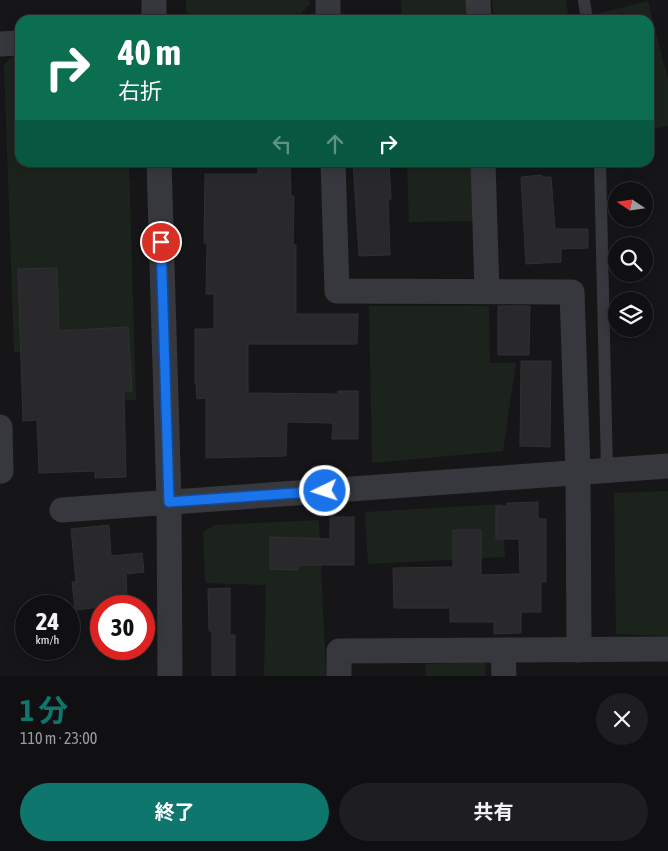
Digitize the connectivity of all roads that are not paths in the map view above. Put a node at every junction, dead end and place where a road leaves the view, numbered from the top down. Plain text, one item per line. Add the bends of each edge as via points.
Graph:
1 (154, 0) edge
2 (328, 0) edge
3 (478, 0) edge
4 (584, 0) edge
5 (154, 15) edge
6 (328, 15) edge
7 (479, 15) edge
8 (586, 15) edge
9 (15, 43) edge
10 (0, 44) edge
11 (159, 167) edge
12 (333, 167) edge
13 (483, 167) edge
14 (600, 167) edge
15 (487, 291) junction
16 (0, 427) edge
17 (668, 466) edge
18 (1, 470) dead end
19 (607, 470) junction
20 (578, 472) junction
21 (169, 502) junction
22 (62, 510) dead end
23 (668, 649) edge
24 (579, 650) junction
25 (503, 651) junction
26 (170, 676) edge
27 (339, 676) edge
28 (504, 676) edge

1 - 5 street
2 - 6 street
3 - 7 street
4 - 8 lane
9 - 10 street
11 - 21 street
12 - 15 street via 337,292
13 - 15 street
14 - 19 lane
15 - 20 street via 572,292
16 - 18 street
17 - 19 street
19 - 20 street
20 - 21 street
20 - 24 street
21 - 22 street
21 - 26 street
23 - 24 street
24 - 25 street
25 - 27 street via 340,651
25 - 28 street

